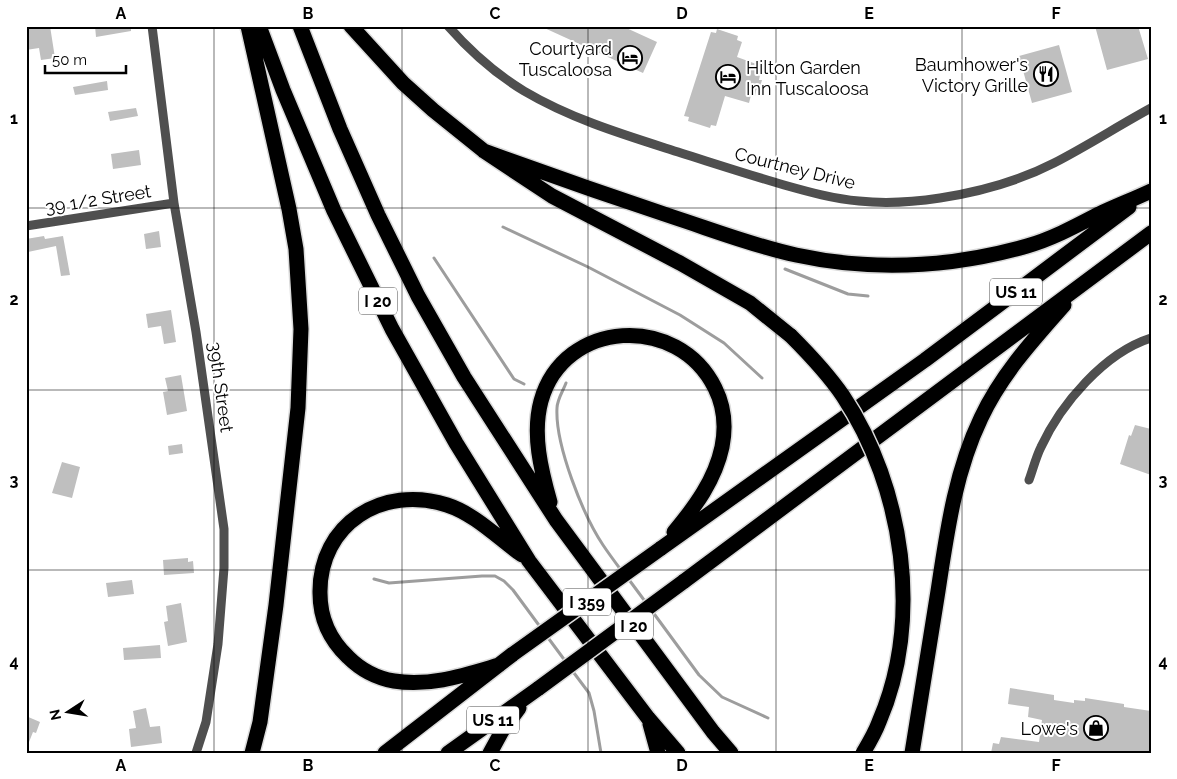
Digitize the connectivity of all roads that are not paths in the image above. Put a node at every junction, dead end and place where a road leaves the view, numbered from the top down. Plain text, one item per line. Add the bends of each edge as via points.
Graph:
1 (152, 26) edge
2 (248, 26) edge
3 (258, 26) edge
4 (300, 26) edge
5 (351, 26) edge
6 (448, 26) edge
7 (1151, 108) edge
8 (484, 151) junction
9 (1151, 191) edge
10 (174, 203) junction
11 (26, 226) edge
12 (1151, 233) edge
13 (1087, 280) junction
14 (1151, 338) edge
15 (1029, 480) dead end
16 (556, 520) junction
17 (660, 549) junction
18 (529, 561) junction
19 (499, 665) junction
20 (539, 688) junction
21 (648, 718) junction
22 (196, 753) edge
23 (252, 753) edge
24 (385, 753) edge
25 (448, 753) edge
26 (490, 753) edge
27 (658, 753) edge
28 (678, 753) edge
29 (731, 753) edge
30 (864, 753) edge
31 (912, 753) edge

1 - 10 street, 39th Street
2 - 23 highway via 289,208 296,249 301,329 298,408 280,566 260,722
3 - 18 highway, I 20 via 334,211 392,329 456,443
4 - 16 highway, I 20 via 340,129 418,296 464,377
5 - 8 highway via 403,83
6 - 7 street, Courtney Drive via 492,68 524,91 587,121 747,174 822,196 861,202 940,198 1016,179 1052,164
8 - 9 highway via 756,244 832,262 872,266 951,262 1028,245
8 - 30 highway, bridge via 552,196 750,303 791,336 828,375 857,420 889,496 899,546 903,599 894,676 879,722
9 - 17 highway, US 11 via 925,360
10 - 11 street, 39 1/2 Street
10 - 22 street, 39th Street via 224,529 218,644 206,722
12 - 13 highway, US 11
13 - 20 highway, US 11, bridge
13 - 31 highway via 1024,350 1001,382 981,417 966,454 947,531
14 - 15 street via 1123,350 1083,385 1064,408 1041,446
16 - 17 highway via 539,456 541,402 548,384 566,360 589,344 624,335 660,340 686,352 705,371 718,394 724,434 718,460 702,496
16 - 29 highway, I 20
17 - 19 highway, I 359, bridge
18 - 19 highway via 464,513 448,505 417,499 383,504 355,518 336,537 324,561 320,600 326,626 339,649 358,668 382,678 409,682 453,678
18 - 21 highway, I 20
19 - 24 highway, I 359
20 - 25 highway, US 11
20 - 26 highway via 512,715
21 - 27 highway
21 - 28 highway, I 20

